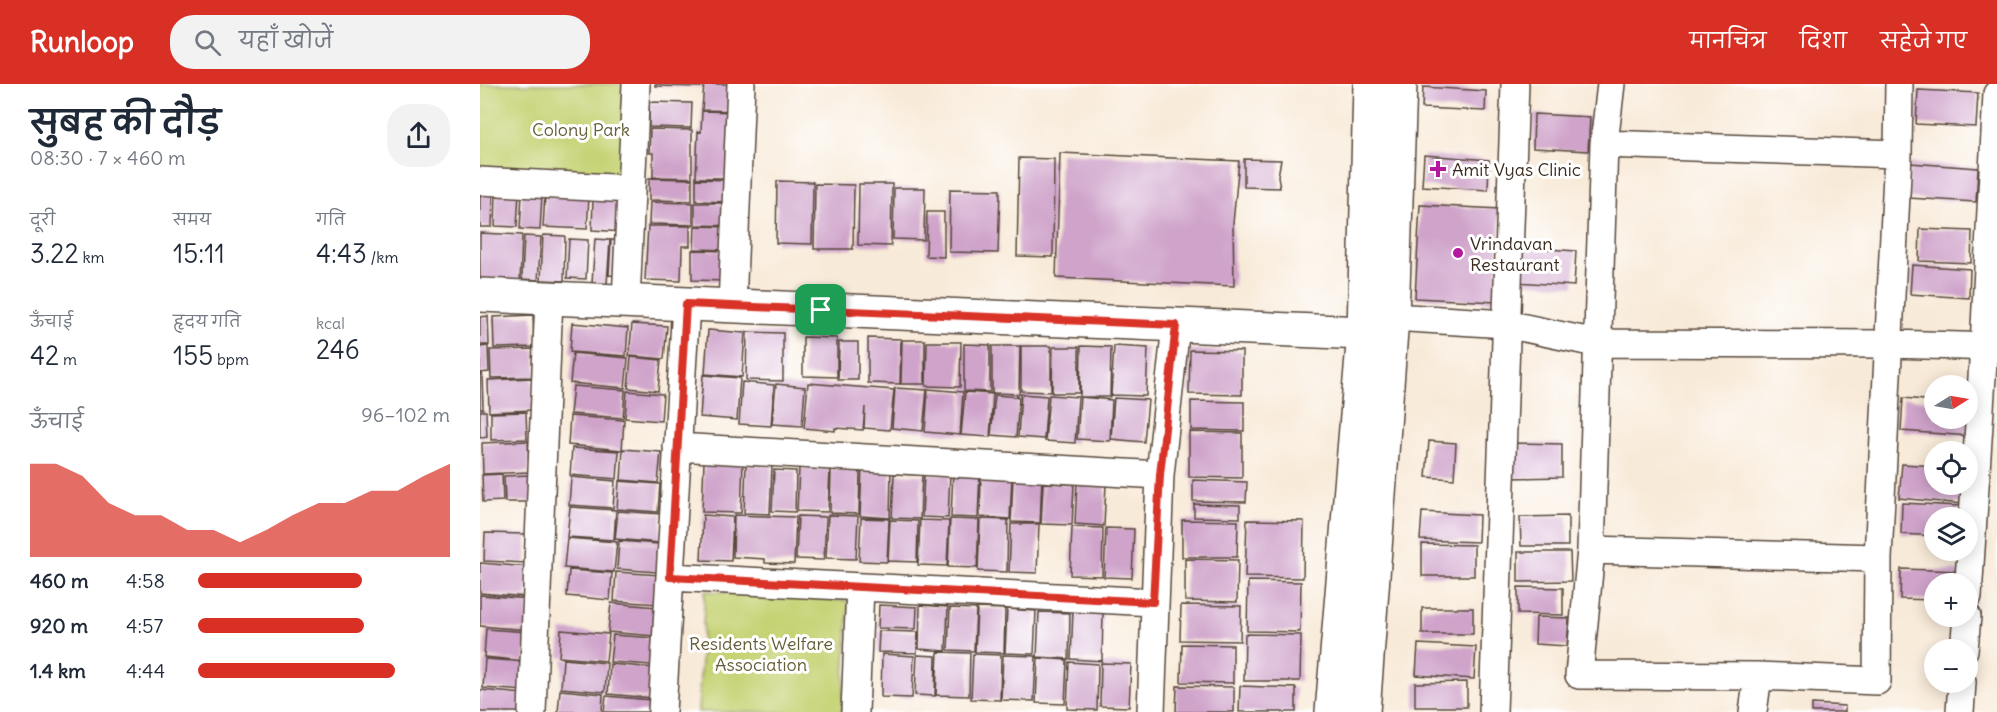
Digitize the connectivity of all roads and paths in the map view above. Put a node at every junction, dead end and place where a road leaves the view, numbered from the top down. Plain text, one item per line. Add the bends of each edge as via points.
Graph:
1 (636, 84) edge
2 (741, 84) edge
3 (1370, 84) edge
4 (1400, 84) edge
5 (1515, 84) edge
6 (1611, 84) edge
7 (1899, 84) edge
8 (1997, 94) edge
9 (1604, 144) junction
10 (1899, 154) junction
11 (480, 182) edge
12 (631, 189) junction
13 (480, 295) edge
14 (549, 298) junction
15 (626, 302) junction
16 (686, 304) junction
17 (732, 306) junction
18 (1392, 317) junction
19 (1506, 324) junction
20 (1176, 325) junction
21 (1364, 333) junction
22 (1596, 343) junction
23 (1889, 344) junction
24 (1991, 347) edge
25 (677, 447) junction
26 (1160, 475) junction
27 (1591, 550) junction
28 (1878, 558) junction
29 (1970, 573) edge
30 (670, 577) junction
31 (860, 587) junction
32 (1153, 602) junction
33 (1758, 676) junction
34 (1961, 693) edge
35 (532, 712) edge
36 (662, 712) edge
37 (855, 712) edge
38 (1150, 712) edge
39 (1332, 712) edge
40 (1363, 712) edge
41 (1493, 712) edge
42 (1753, 712) edge
43 (1960, 712) edge

1 - 12 street
2 - 17 street
3 - 21 main road
4 - 18 main road
5 - 19 street
6 - 9 street
7 - 10 street
8 - 24 street
9 - 10 street
9 - 22 street
10 - 23 street
11 - 12 street
12 - 15 street
13 - 14 main road
14 - 15 main road
14 - 35 street
15 - 16 main road
16 - 17 main road
16 - 25 street
17 - 20 main road
18 - 19 street
18 - 21 street
18 - 40 main road
19 - 22 street
19 - 41 street
20 - 21 main road
20 - 26 street
21 - 39 main road
22 - 23 street
22 - 27 street
23 - 24 street
23 - 28 street
24 - 29 street
25 - 26 street
25 - 30 street
26 - 32 street
27 - 28 street
27 - 33 street via 1579,675
28 - 33 street via 1877,681
30 - 31 street
30 - 36 street
31 - 32 street
31 - 37 street
32 - 38 street
33 - 42 street
34 - 43 street

